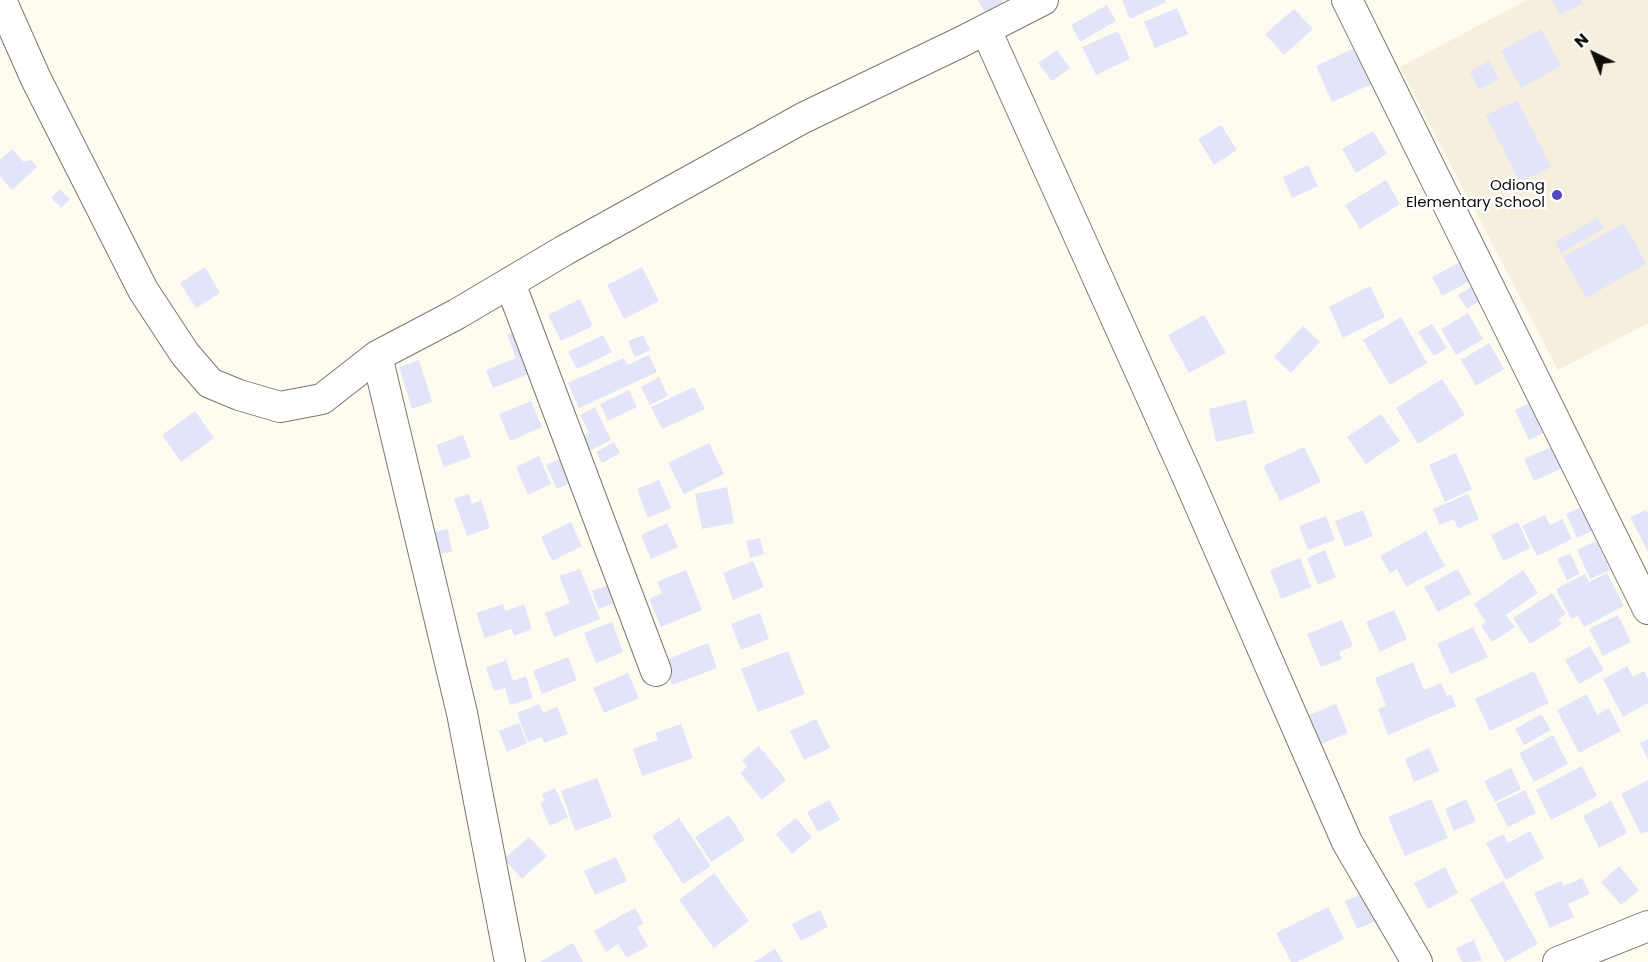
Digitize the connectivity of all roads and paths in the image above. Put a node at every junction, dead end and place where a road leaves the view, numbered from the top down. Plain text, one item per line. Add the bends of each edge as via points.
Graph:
1 (1, 0) edge
2 (1043, 0) edge
3 (1347, 0) edge
4 (986, 30) junction
5 (510, 283) junction
6 (377, 356) junction
7 (1648, 609) edge
8 (656, 671) dead end
9 (1648, 926) edge
10 (510, 962) edge
11 (1417, 962) edge
12 (1558, 962) edge

1 - 6 street via 36,80 143,290 185,354 210,383 280,407 322,399
2 - 4 street
3 - 7 street
4 - 5 street via 803,118
4 - 11 street via 1347,842
5 - 6 street
5 - 8 street
6 - 10 street via 462,713
9 - 12 street

